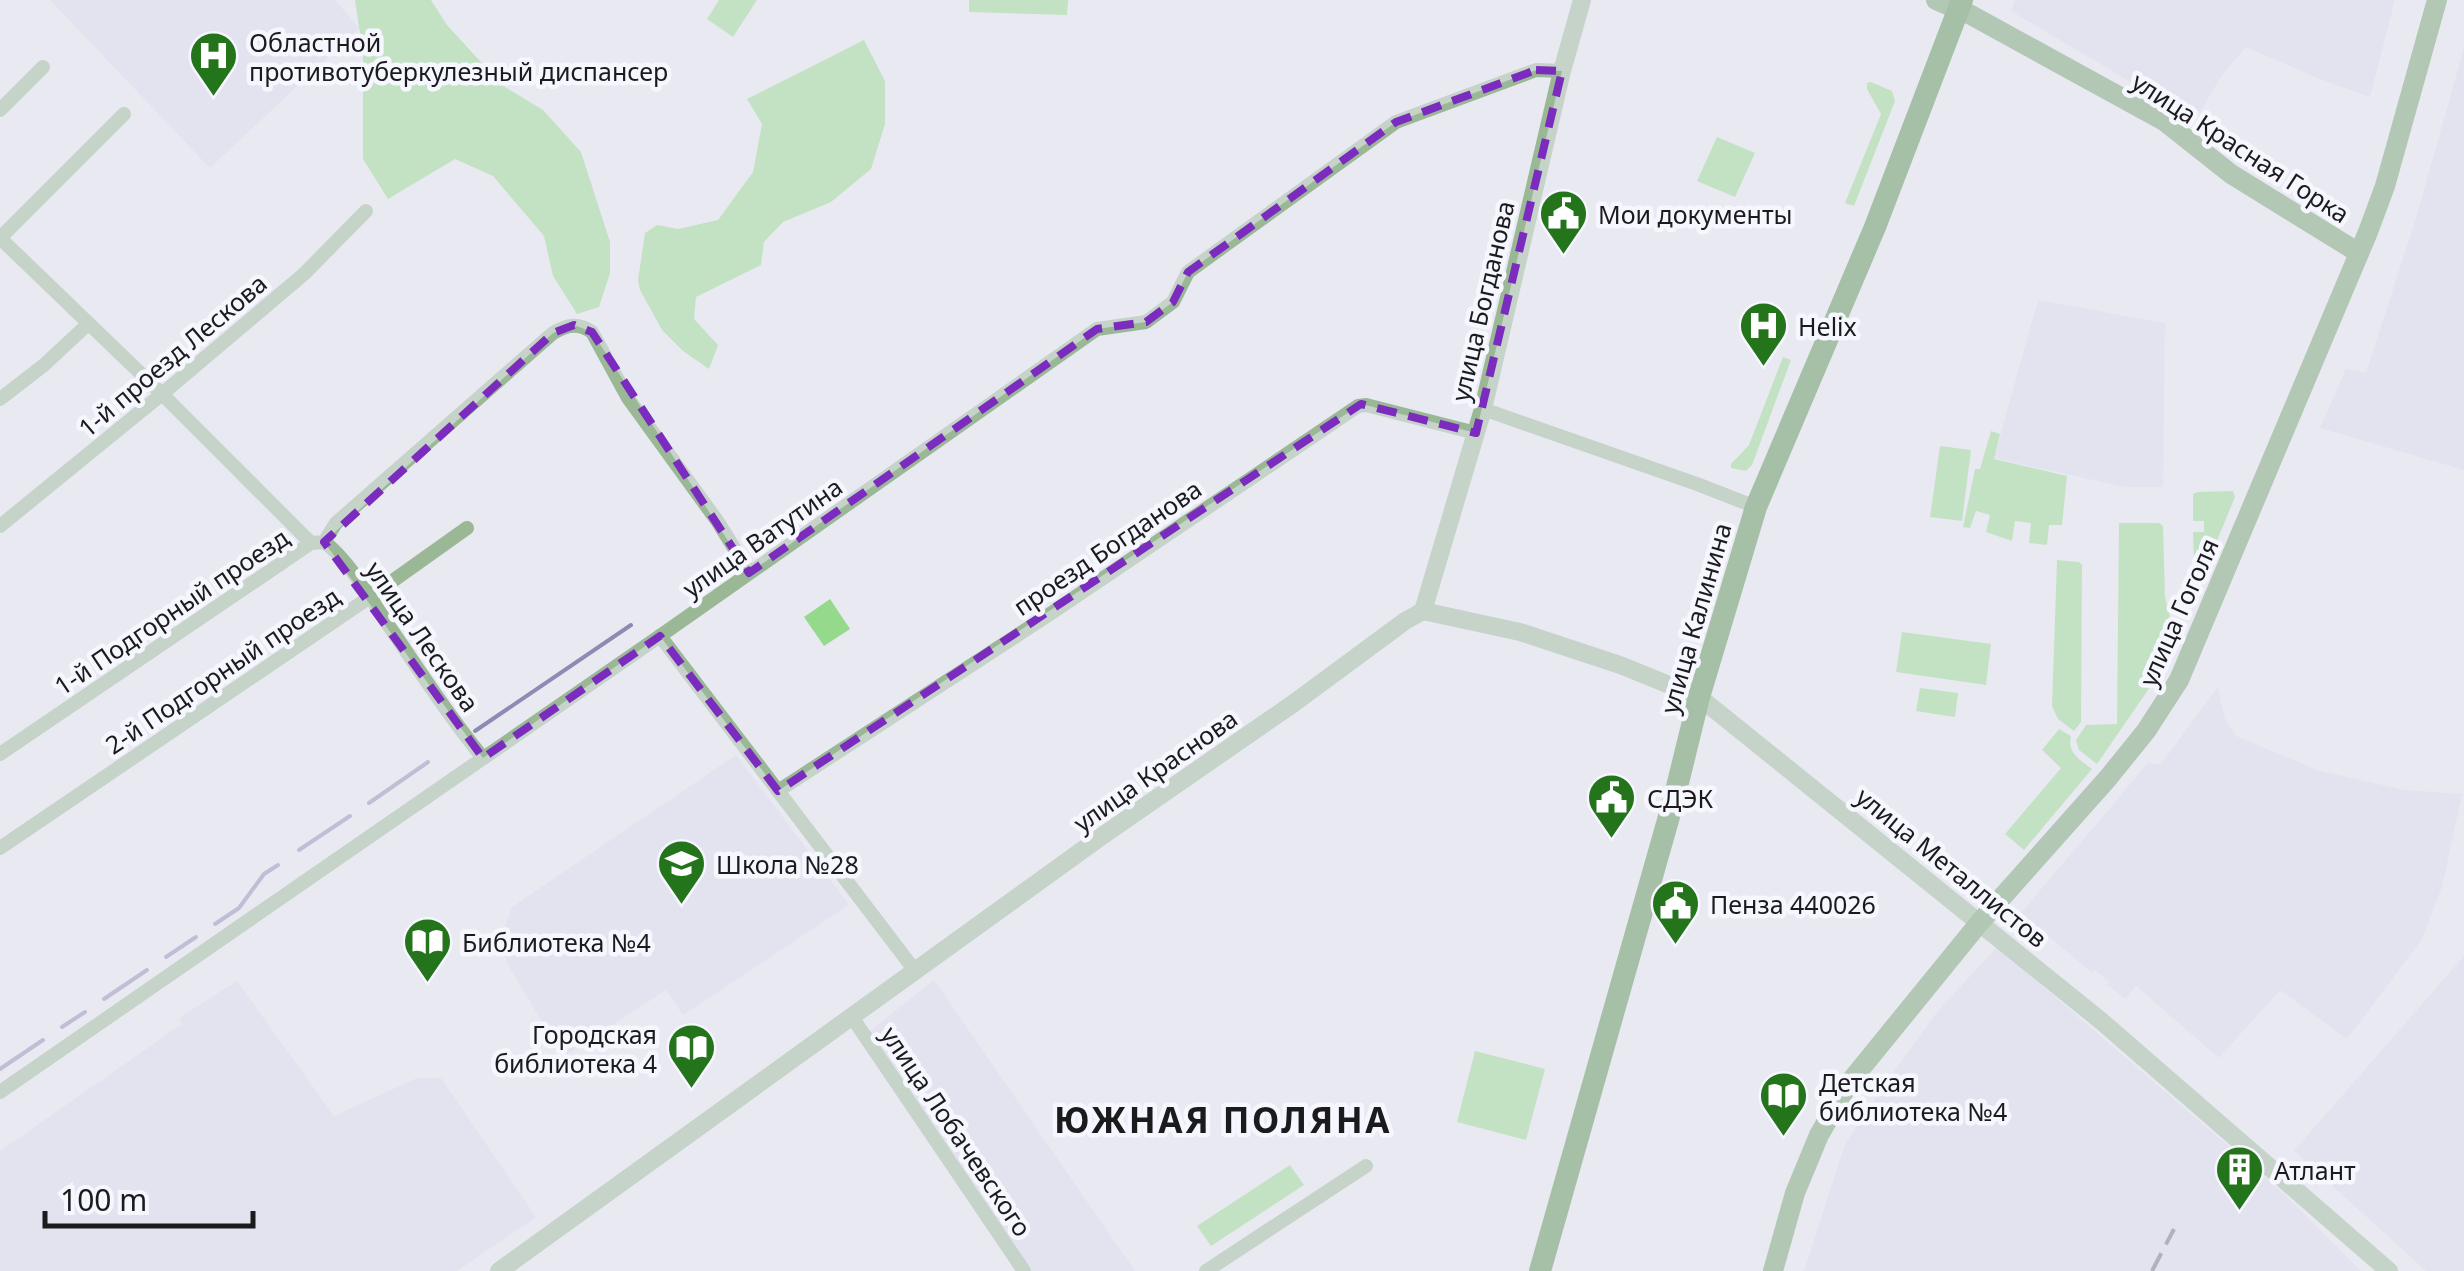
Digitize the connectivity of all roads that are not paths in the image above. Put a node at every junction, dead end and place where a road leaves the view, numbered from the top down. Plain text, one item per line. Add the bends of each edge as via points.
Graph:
1 (1582, 0) edge
2 (2437, 0) edge
3 (1952, 3) edge
4 (44, 67) dead end
5 (1562, 71) junction
6 (0, 110) edge
7 (124, 114) dead end
8 (366, 211) dead end
9 (0, 238) edge
10 (2359, 253) junction
11 (88, 324) junction
12 (162, 394) junction
13 (0, 399) edge
14 (1483, 409) junction
15 (1476, 433) junction
16 (1756, 507) junction
17 (0, 526) edge
18 (467, 528) dead end
19 (318, 543) junction
20 (749, 572) junction
21 (370, 597) junction
22 (1423, 611) junction
23 (660, 636) junction
24 (1699, 696) junction
25 (0, 754) edge
26 (483, 758) junction
27 (778, 791) junction
28 (0, 848) edge
29 (1980, 922) junction
30 (916, 972) junction
31 (852, 1017) junction
32 (0, 1092) edge
33 (1366, 1166) dead end
34 (499, 1271) edge
35 (1024, 1271) edge
36 (1206, 1271) edge
37 (1540, 1271) edge
38 (1773, 1271) edge
39 (2388, 1271) edge

1 - 5 street, улица Богданова
2 - 10 main road, улица Гоголя via 2385,186
3 - 10 main road, улица Красная Горка via 2164,121 2232,174
3 - 16 main road, улица Калинина via 1854,280
4 - 6 street
5 - 14 street, улица Богданова
5 - 20 street, улица Ватутина via 1536,70 1396,122 1188,272 1173,302 1146,322 1096,329
7 - 9 street
8 - 12 street, 1-й проезд Лескова via 304,274
9 - 11 street, улица Лескова
10 - 29 main road, улица Гоголя via 2179,680 2146,731
11 - 12 street, улица Лескова
11 - 13 street
12 - 17 street, 1-й проезд Лескова
12 - 19 street, улица Лескова
14 - 15 street, улица Богданова
14 - 16 street
15 - 22 street, улица Богданова
15 - 27 street, проезд Богданова via 1358,406
16 - 24 main road, улица Калинина
18 - 21 street, 2-й Подгорный проезд
19 - 20 street, 1-й Подгорный проезд via 552,332 574,325 592,332 628,398
19 - 21 street, улица Лескова via 334,549
19 - 25 street, 1-й Подгорный проезд
20 - 23 street, улица Ватутина
21 - 26 street, улица Лескова
21 - 28 street, 2-й Подгорный проезд
22 - 24 street, улица Металлистов via 1520,632
22 - 30 street, улица Краснова
23 - 26 street, улица Ватутина
23 - 27 street
24 - 29 street, улица Металлистов
24 - 37 main road, улица Калинина
26 - 32 street, улица Ватутина
27 - 30 street
29 - 38 main road, улица Гоголя via 1849,1083 1795,1193
29 - 39 street, улица Металлистов
30 - 31 street, улица Краснова
31 - 34 street, улица Краснова
31 - 35 street, улица Лобачевского
33 - 36 street

